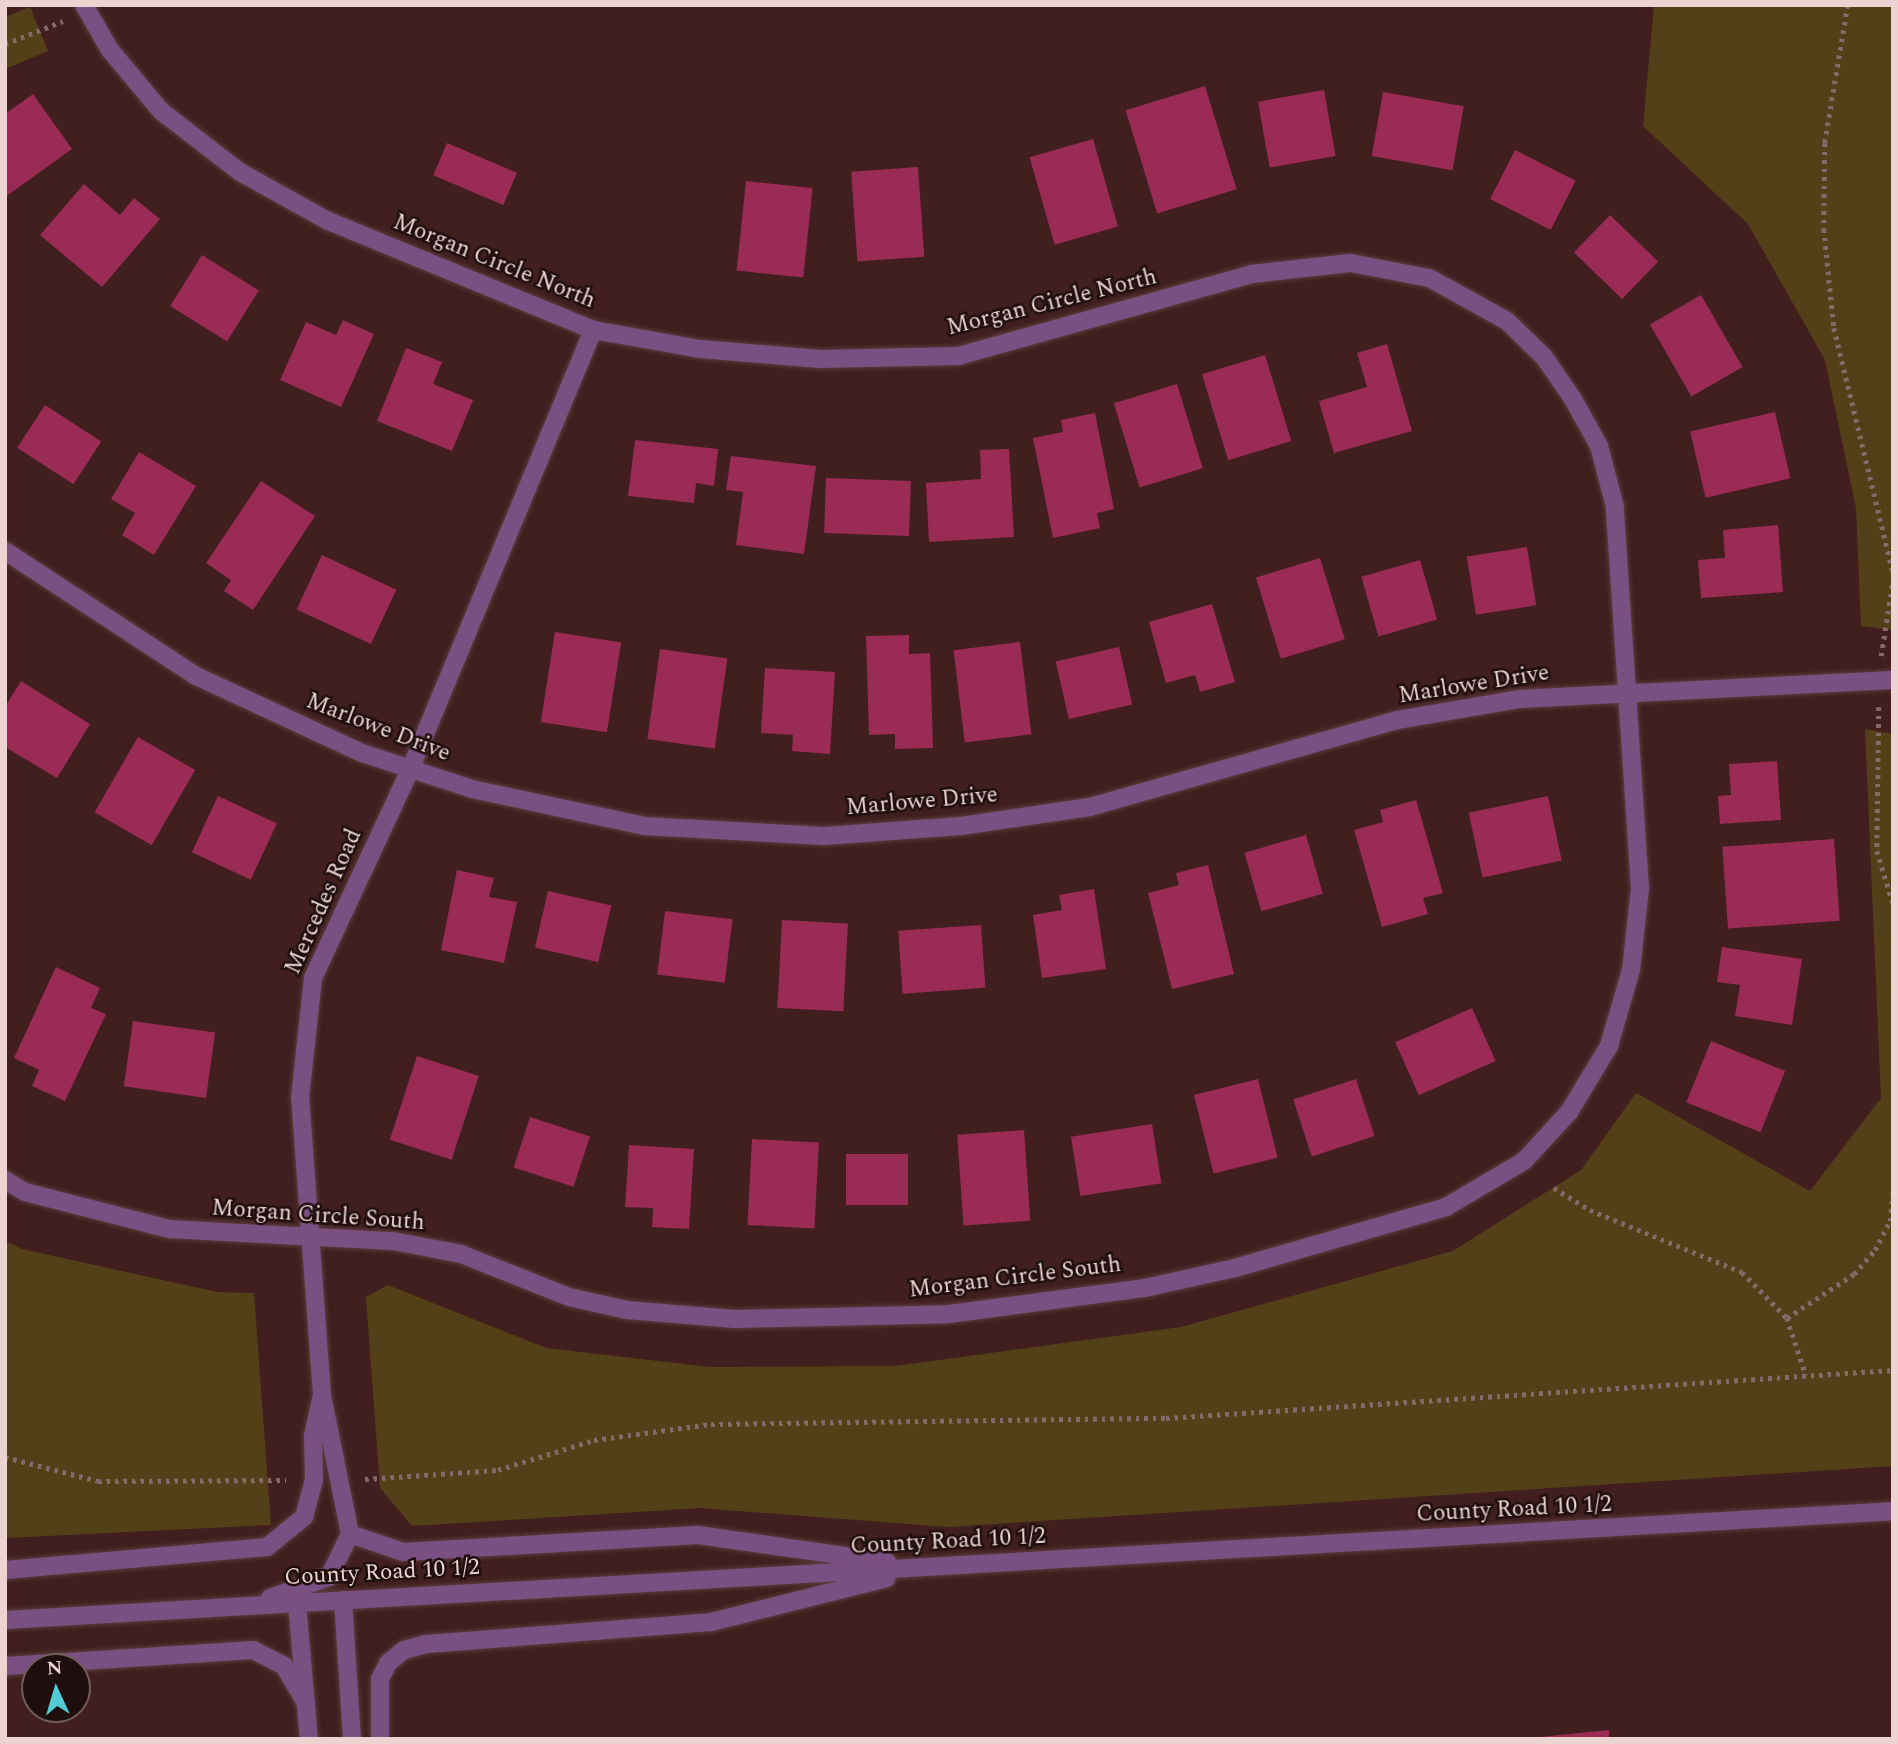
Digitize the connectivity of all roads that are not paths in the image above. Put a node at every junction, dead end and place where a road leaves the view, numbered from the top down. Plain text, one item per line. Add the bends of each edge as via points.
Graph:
1 (85, 8) edge
2 (593, 330) junction
3 (5, 551) edge
4 (1893, 681) edge
5 (1627, 691) junction
6 (410, 771) junction
7 (5, 1180) edge
8 (310, 1239) junction
9 (322, 1395) junction
10 (1893, 1511) edge
11 (349, 1534) junction
12 (929, 1567) junction
13 (5, 1570) edge
14 (342, 1600) junction
15 (297, 1603) junction
16 (251, 1605) junction
17 (5, 1620) edge
18 (5, 1666) edge
19 (306, 1703) junction
20 (309, 1739) edge
21 (352, 1739) edge
22 (380, 1739) edge

1 - 2 street, Morgan Circle North via 110,50 162,111 240,172 328,221
2 - 5 street, Morgan Circle North via 700,349 820,359 959,356 1252,274 1350,263 1429,278 1507,321 1544,357 1599,446 1615,507
2 - 6 street, Mercedes Road
3 - 6 street, Marlowe Drive via 196,677
4 - 5 street, Marlowe Drive
5 - 6 street, Marlowe Drive via 1518,699 1397,720 1090,807 961,826 824,836 644,826
5 - 8 street, Morgan Circle South via 1640,888 1631,970 1609,1045 1569,1112 1524,1161 1446,1207 1235,1268 1145,1288 949,1314 845,1319 735,1319 627,1310 569,1297 461,1254 393,1241
6 - 8 street, Mercedes Road via 313,978 300,1098
7 - 8 street, Morgan Circle South via 25,1192 169,1229
8 - 9 street, Mercedes Road
9 - 11 street, Mercedes Road
9 - 13 street via 313,1436 314,1480 304,1517 267,1548
10 - 12 street, County Road 10 1/2
11 - 12 street via 403,1552 698,1535
11 - 16 street via 329,1577
12 - 14 street, County Road 10 1/2
12 - 22 street via 711,1622 426,1644 404,1650 388,1662 380,1679
14 - 15 street, County Road 10 1/2
14 - 21 street
15 - 16 street, County Road 10 1/2
15 - 19 street
16 - 17 street, County Road 10 1/2
18 - 19 street via 253,1650 284,1666
19 - 20 street

